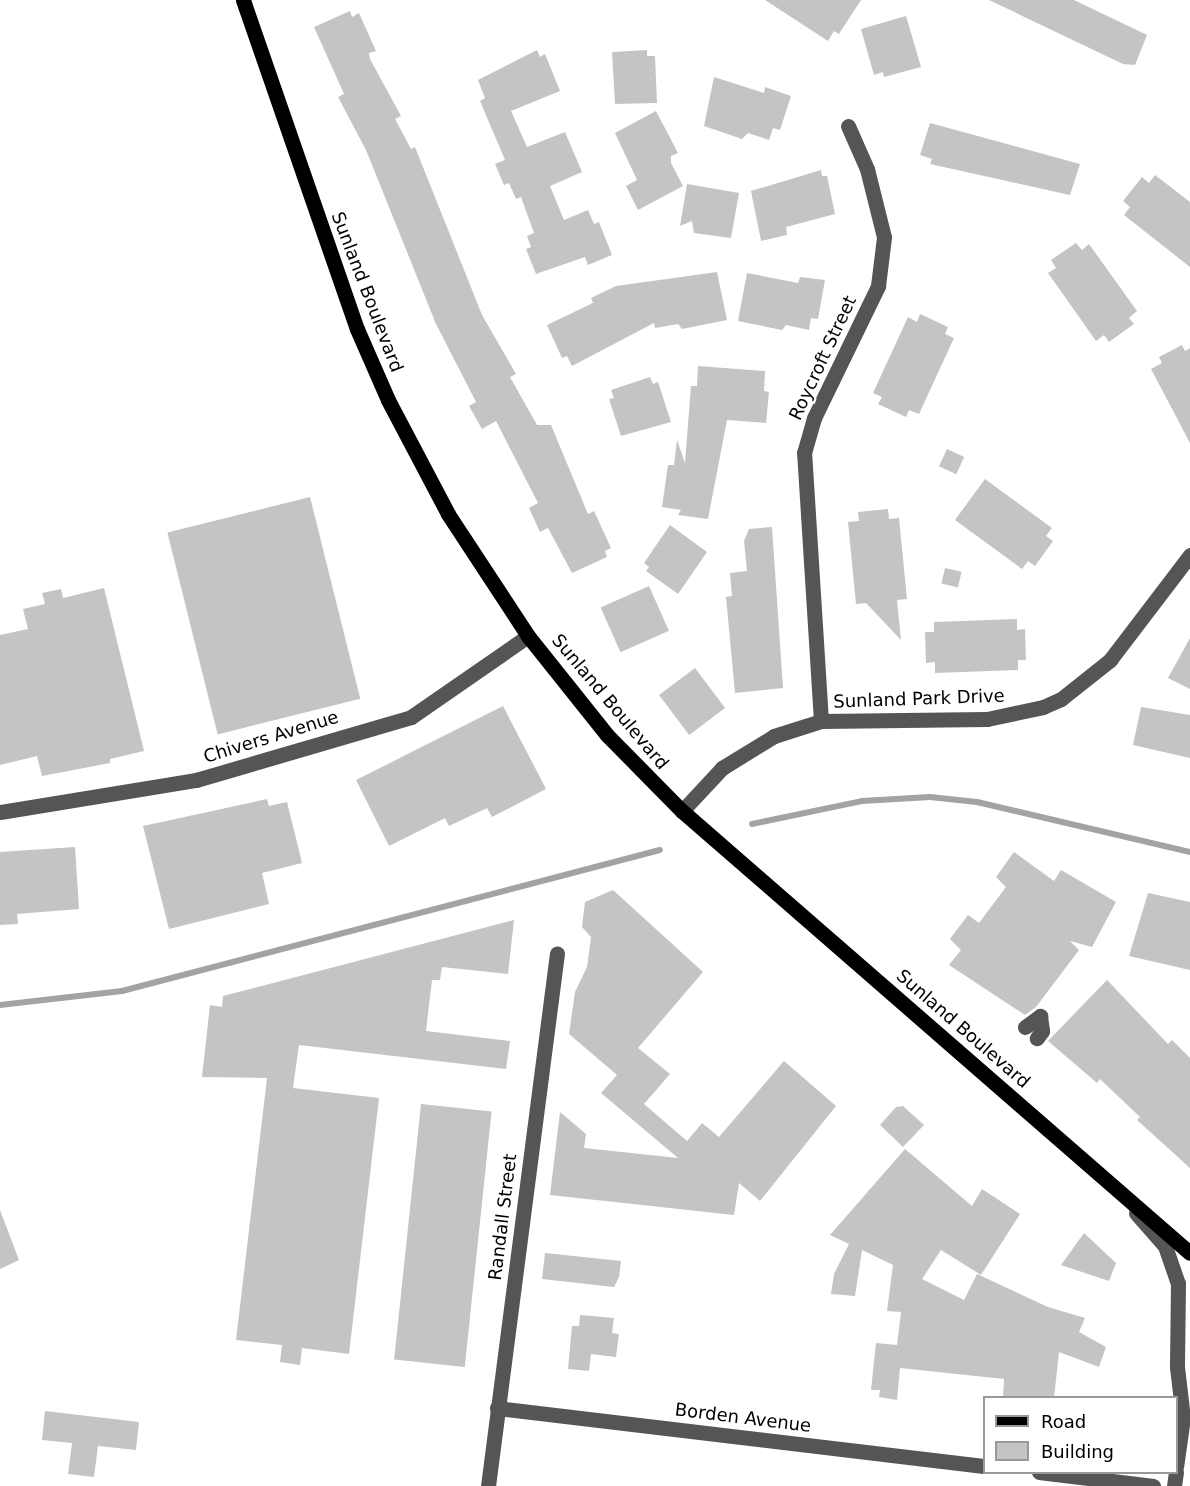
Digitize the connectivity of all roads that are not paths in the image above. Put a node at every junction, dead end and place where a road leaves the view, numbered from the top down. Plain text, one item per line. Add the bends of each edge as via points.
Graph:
1 (243, 0) edge
2 (848, 126) dead end
3 (1190, 555) edge
4 (528, 636) junction
5 (821, 721) junction
6 (682, 811) junction
7 (0, 812) edge
8 (557, 953) dead end
9 (1025, 1027) dead end
10 (1037, 1038) dead end
11 (1111, 1183) junction
12 (1190, 1253) edge
13 (497, 1408) junction
14 (1186, 1412) edge
15 (1178, 1456) edge
16 (983, 1466) edge
17 (1047, 1474) edge
18 (488, 1486) edge
19 (1153, 1486) edge

1 - 4 main road, Sunland Boulevard via 357,329 388,400 448,514
2 - 5 street, Roycroft Street via 867,169 885,237 878,286 818,409 804,453
3 - 5 street, Sunland Park Drive via 1095,677 1043,707 987,719
4 - 6 main road, Sunland Boulevard via 608,735
4 - 7 street, Chivers Avenue via 411,717 196,780
5 - 6 street, Sunland Park Drive via 774,736 722,768
6 - 11 main road, Sunland Boulevard
8 - 13 street, Randall Street
9 - 10 street via 1040,1016 1042,1031
11 - 12 main road, Sunland Boulevard
11 - 14 street via 1165,1246 1178,1283 1177,1367
13 - 16 street, Borden Avenue
13 - 18 street, Randall Street
14 - 15 street
17 - 19 street

